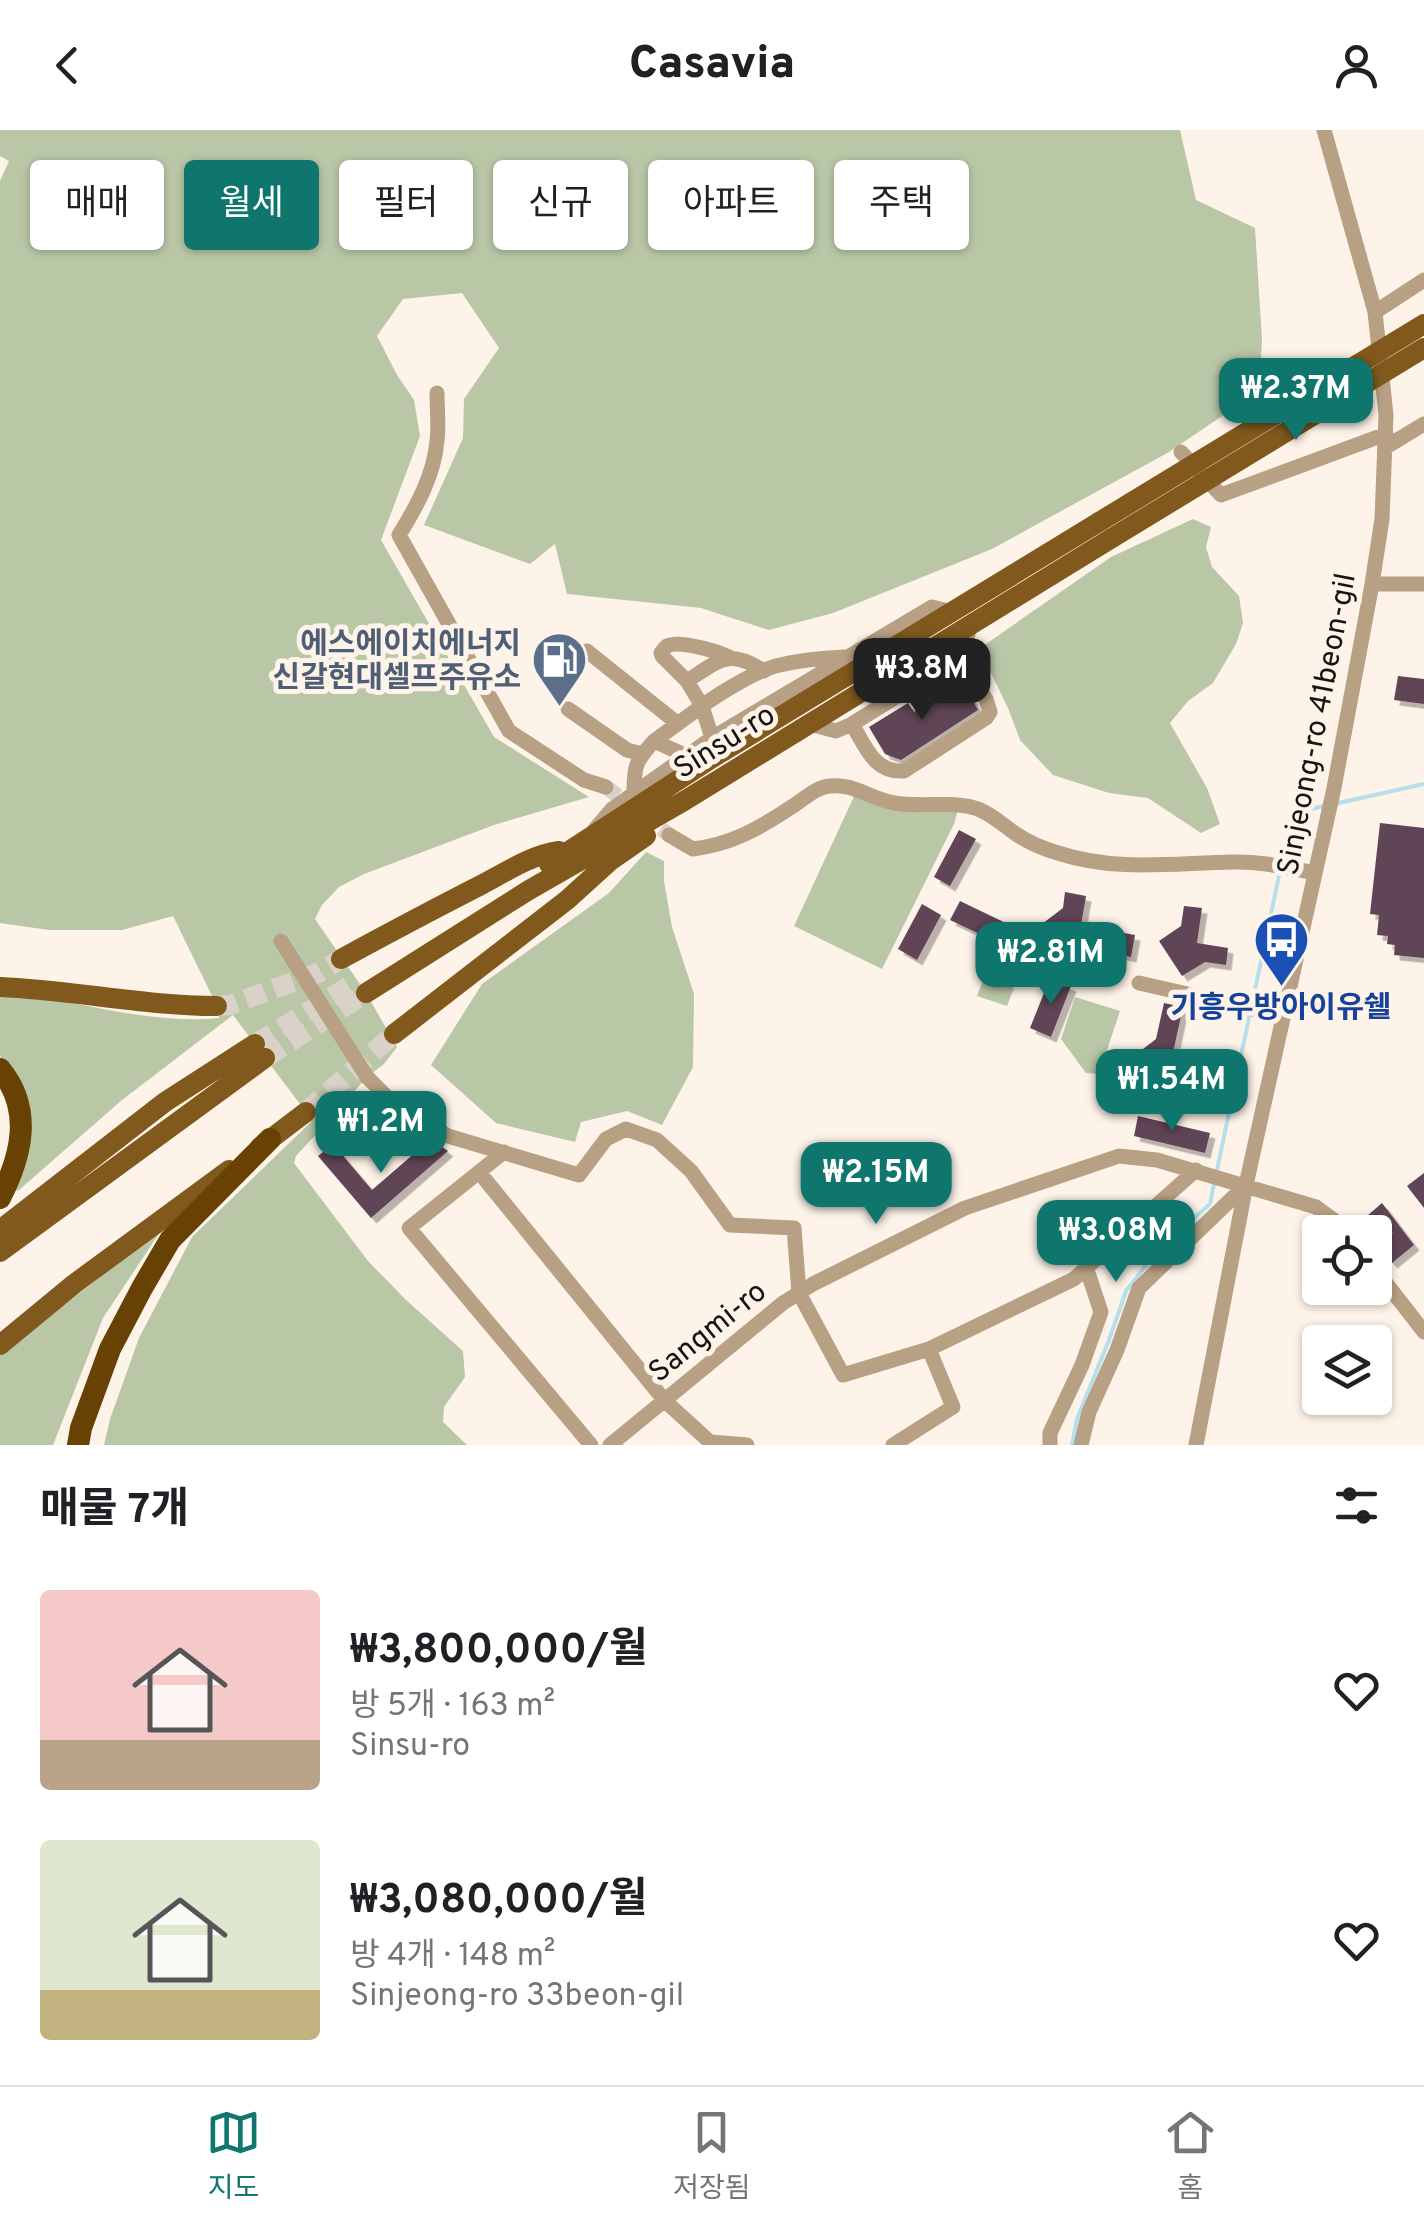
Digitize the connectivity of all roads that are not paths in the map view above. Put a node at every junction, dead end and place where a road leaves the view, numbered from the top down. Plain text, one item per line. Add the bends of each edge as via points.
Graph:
1 (1324, 130) edge
2 (1424, 280) edge
3 (1375, 312) junction
4 (1424, 324) edge
5 (1424, 348) edge
6 (437, 393) dead end
7 (1424, 424) edge
8 (1386, 440) junction
9 (1181, 452) dead end
10 (1106, 530) junction
11 (1372, 584) junction
12 (1424, 584) edge
13 (961, 618) junction
14 (586, 652) dead end
15 (729, 657) junction
16 (848, 657) junction
17 (958, 658) junction
18 (764, 672) junction
19 (687, 681) junction
20 (702, 706) junction
21 (568, 709) dead end
22 (677, 724) junction
23 (810, 724) junction
24 (852, 724) junction
25 (712, 738) junction
26 (654, 741) junction
27 (642, 754) junction
28 (687, 756) junction
29 (606, 787) tunnel mouth
30 (634, 794) junction
31 (684, 801) junction
32 (669, 835) tunnel mouth
33 (579, 845) junction
34 (1316, 873) junction
35 (280, 941) dead end
36 (342, 959) tunnel mouth
37 (1139, 983) dead end
38 (0, 986) edge
39 (216, 1006) tunnel mouth
40 (1284, 1016) junction
41 (394, 1034) tunnel mouth
42 (0, 1069) edge
43 (306, 1112) tunnel mouth
44 (270, 1139) junction
45 (504, 1152) junction
46 (1196, 1170) junction
47 (479, 1172) junction
48 (1246, 1184) junction
49 (0, 1198) edge
50 (1326, 1215) edge
51 (0, 1230) edge
52 (0, 1252) edge
53 (1087, 1270) junction
54 (1392, 1291) edge
55 (799, 1293) junction
56 (1424, 1332) edge
57 (0, 1345) edge
58 (929, 1350) junction
59 (666, 1401) junction
60 (78, 1445) edge
61 (591, 1445) edge
62 (610, 1445) edge
63 (747, 1445) edge
64 (892, 1445) edge
65 (1050, 1445) edge
66 (1081, 1445) edge
67 (1196, 1445) edge

1 - 3 street, Sinjeong-ro 41beon-gil
2 - 3 street
3 - 8 street, Sinjeong-ro 41beon-gil
4 - 10 main road, bridge
5 - 10 main road, bridge
6 - 29 street via 431,472 400,535 509,731
7 - 8 street
8 - 9 street via 1222,495
8 - 11 street, Sinjeong-ro 41beon-gil
10 - 13 main road, Sinsu-ro
11 - 12 street
11 - 34 street, Sinjeong-ro 41beon-gil
13 - 16 street via 932,607
13 - 17 street via 965,647
13 - 23 main road, Sinsu-ro
13 - 33 main road, Sinsu-ro via 709,760
14 - 22 street
15 - 18 street
15 - 19 street
15 - 19 street via 716,650 662,649
16 - 18 street
16 - 25 street
17 - 24 street
17 - 24 street via 990,712 904,771 882,769
18 - 20 street
19 - 20 street
20 - 22 street
20 - 25 street
21 - 27 street
22 - 26 street
23 - 24 street via 836,731
23 - 31 main road, Sinsu-ro
25 - 28 street
26 - 27 street
26 - 28 street
27 - 30 street via 634,768
28 - 30 street
30 - 33 street
31 - 33 main road, Sinsu-ro via 362,987
31 - 41 main road
32 - 34 street via 693,849 730,842 824,786 849,785 898,804 974,808 1076,858 1119,866 1267,864
33 - 36 main road via 543,854
34 - 40 street, Sinjeong-ro 41beon-gil
35 - 45 street, bridge via 367,1077 389,1099 448,1136
37 - 40 street
38 - 39 main road
40 - 48 street, Sinjeong-ro 41beon-gil
42 - 49 highway via 21,1112 20,1147
43 - 44 main road
44 - 57 main road
44 - 60 highway via 170,1240 110,1349
45 - 47 street
45 - 55 street via 579,1175 606,1139 626,1129 657,1140 691,1171 730,1225 794,1228
46 - 48 street, Sangmi-ro
46 - 53 street
46 - 55 street, Sangmi-ro via 1118,1156 965,1208
47 - 59 street
47 - 61 street via 409,1228
48 - 50 street, Sangmi-ro
48 - 66 street via 1139,1288
48 - 67 street, Sinjeong-ro 41beon-gil
51 - 52 main road via 164,1102 260,1051
53 - 58 street
53 - 65 street via 1100,1312
54 - 56 street
55 - 58 street via 842,1374
55 - 59 street, Sangmi-ro
58 - 64 street via 954,1407
59 - 62 street, Sangmi-ro
59 - 63 street via 710,1442

